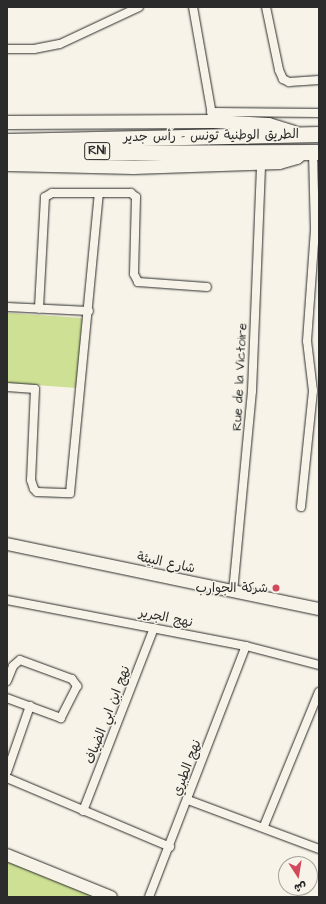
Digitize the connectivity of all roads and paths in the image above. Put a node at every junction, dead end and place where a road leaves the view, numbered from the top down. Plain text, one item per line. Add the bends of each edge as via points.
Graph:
1 (139, 7) edge
2 (193, 7) edge
3 (266, 7) edge
4 (7, 49) edge
5 (319, 80) edge
6 (319, 113) edge
7 (212, 116) junction
8 (7, 122) edge
9 (302, 134) junction
10 (319, 134) edge
11 (7, 141) edge
12 (186, 143) junction
13 (7, 152) edge
14 (311, 152) edge
15 (261, 162) junction
16 (7, 164) edge
17 (99, 193) junction
18 (207, 287) dead end
19 (7, 307) edge
20 (39, 309) junction
21 (89, 312) junction
22 (7, 387) edge
23 (301, 507) dead end
24 (7, 544) edge
25 (233, 592) junction
26 (7, 600) edge
27 (319, 609) edge
28 (154, 628) junction
29 (246, 646) junction
30 (319, 665) edge
31 (7, 681) edge
32 (319, 692) edge
33 (7, 698) edge
34 (30, 706) junction
35 (7, 772) edge
36 (7, 778) edge
37 (188, 800) junction
38 (83, 811) junction
39 (264, 826) junction
40 (170, 847) junction
41 (319, 848) edge
42 (7, 855) edge
43 (111, 897) edge
44 (149, 897) edge

1 - 4 street via 60,44 34,49
2 - 7 street
3 - 5 street via 283,79 289,82
6 - 7 street
7 - 8 main road
7 - 9 main road via 268,124
9 - 10 highway, الطريق الوطنية تونس - رأس جدير / RN1
9 - 12 highway, الطريق الوطنية تونس - رأس جدير / RN1
11 - 12 highway, الطريق الوطنية تونس - رأس جدير / RN1
12 - 13 highway, الطريق الوطنية تونس - رأس جدير / RN1
12 - 14 highway, الطريق الوطنية تونس - رأس جدير / RN1
14 - 15 main road via 279,162
14 - 23 street via 315,230 307,341 313,391
15 - 16 main road via 132,167
15 - 25 street, Rue de la Victoire via 253,383
17 - 18 street via 131,193 136,197 134,274 138,282
17 - 20 street via 52,193 45,198
17 - 21 street
19 - 20 street
20 - 21 street
21 - 22 street via 70,493 37,492 34,489 31,480 35,390
24 - 25 main road, شارع البيئة
25 - 27 main road, شارع البيئة
26 - 28 street, نهج الجرير
28 - 29 street, نهج الجرير
28 - 38 street, نهج ابن ابي الضياف
29 - 30 street, نهج الجرير
29 - 37 street, نهج الطبري
31 - 34 street via 13,666 20,660 76,683 61,718
32 - 39 street
33 - 34 street
34 - 35 street
36 - 38 street
37 - 39 street
37 - 40 street, نهج الطبري
38 - 40 street
39 - 41 street
40 - 44 street, نهج الطبري
42 - 43 main road

